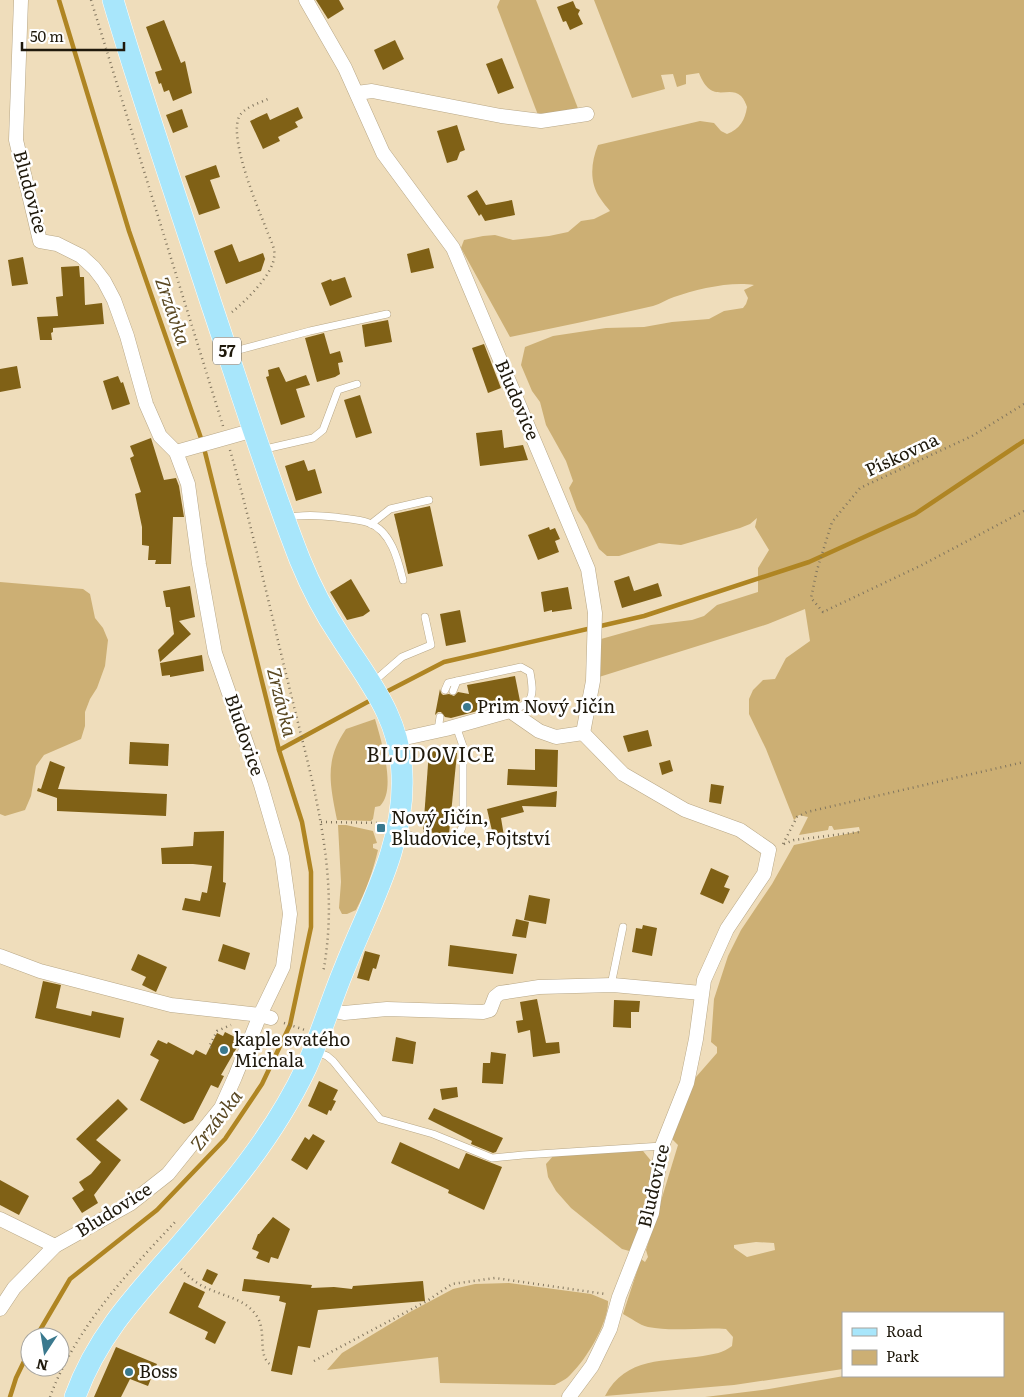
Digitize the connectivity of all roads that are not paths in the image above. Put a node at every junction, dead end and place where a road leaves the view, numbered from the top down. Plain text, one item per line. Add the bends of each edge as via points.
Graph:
1 (21, 0) edge
2 (113, 0) edge
3 (306, 0) edge
4 (356, 93) junction
5 (586, 114) dead end
6 (387, 314) dead end
7 (228, 354) junction
8 (357, 384) dead end
9 (254, 430) junction
10 (261, 450) junction
11 (181, 451) junction
12 (429, 500) dead end
13 (285, 518) junction
14 (371, 524) junction
15 (403, 580) dead end
16 (425, 616) dead end
17 (449, 690) dead end
18 (376, 691) junction
19 (510, 711) junction
20 (446, 724) junction
21 (583, 733) junction
22 (396, 740) junction
23 (397, 832) junction
24 (623, 927) dead end
25 (0, 956) edge
26 (610, 985) junction
27 (702, 993) junction
28 (329, 1010) junction
29 (265, 1016) junction
30 (308, 1044) junction
31 (662, 1146) junction
32 (0, 1219) edge
33 (55, 1246) junction
34 (0, 1309) edge
35 (75, 1397) edge
36 (569, 1397) edge

1 - 11 street, Bludovice via 16,140 40,241 57,244 81,256 104,281 114,300 146,404 160,436
2 - 7 main road, 57
3 - 4 street, Bludovice
4 - 5 street via 372,91 541,121
4 - 21 street, Bludovice via 383,153 453,248 588,570 595,613 594,662
6 - 7 lane
7 - 9 main road, 57
8 - 10 lane via 338,390 319,434
9 - 10 main road, 57
9 - 11 street
10 - 13 main road, 57
11 - 29 street, Bludovice via 215,653 261,785 283,866 290,914 283,967
12 - 14 lane via 390,509
13 - 14 lane via 304,514
13 - 18 main road, 57 via 318,601
14 - 15 lane via 386,537 398,557
16 - 18 lane via 431,645 402,657
17 - 19 lane via 457,680 521,667 530,672 533,691 529,702
18 - 22 main road, 57 via 390,718
19 - 20 street
19 - 21 street via 539,731 556,737
20 - 22 street
20 - 23 lane via 462,746 463,824 460,833 446,841
21 - 27 street, Bludovice via 623,774 685,810 740,830 769,850 764,874 728,929 704,980
22 - 23 main road, 57 via 403,787
23 - 28 main road, 57 via 380,886
24 - 26 lane
25 - 29 street via 40,971 171,1005
26 - 27 street
26 - 28 street via 539,986 502,992 495,997 490,1010 483,1012 387,1009 344,1013
27 - 31 street, Bludovice via 687,1083
28 - 30 main road, 57
29 - 33 street, Bludovice via 220,1108 168,1174 130,1204
30 - 31 lane via 333,1061 380,1119 433,1134 492,1158
30 - 35 main road, 57 via 294,1092 274,1128 106,1332
31 - 36 street, Bludovice via 652,1213 619,1296 610,1329 592,1366
32 - 33 street
33 - 34 street, Bludovice via 14,1288

